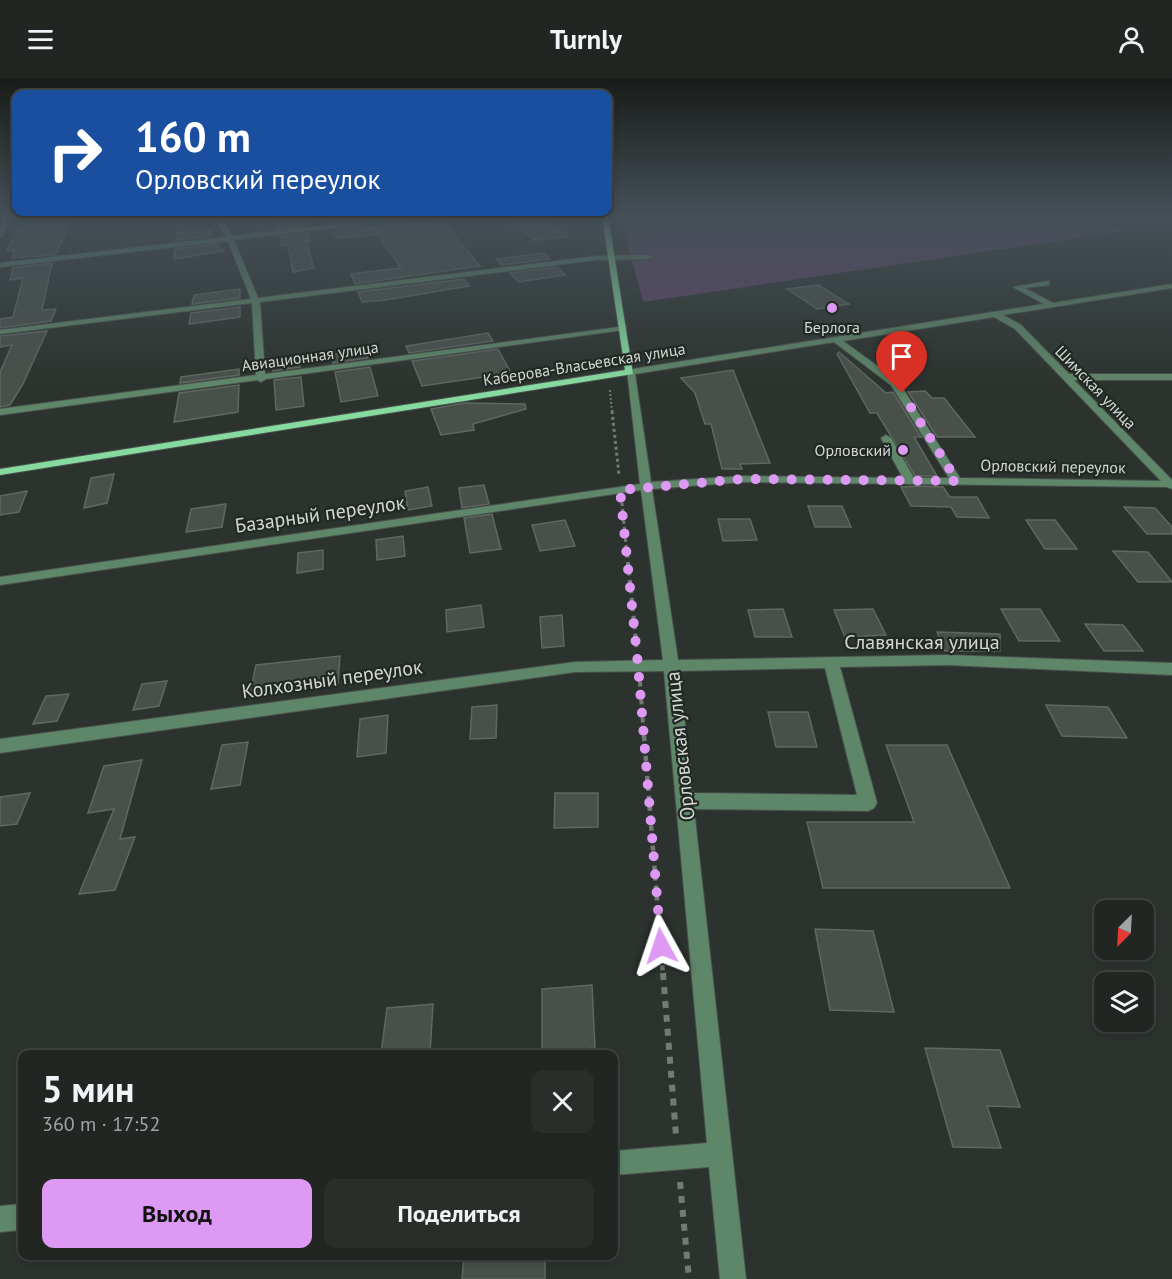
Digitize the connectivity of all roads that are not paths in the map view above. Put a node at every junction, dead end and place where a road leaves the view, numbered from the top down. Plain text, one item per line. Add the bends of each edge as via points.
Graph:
1 (244, 272) edge
2 (496, 272) edge
3 (614, 272) edge
4 (1046, 283) dead end
5 (1172, 286) edge
6 (256, 301) junction
7 (1052, 305) junction
8 (995, 314) junction
9 (623, 328) junction
10 (0, 332) edge
11 (835, 339) junction
12 (630, 372) junction
13 (1066, 377) junction
14 (1172, 377) edge
15 (261, 379) junction
16 (0, 412) edge
17 (886, 438) dead end
18 (0, 472) edge
19 (910, 481) junction
20 (957, 481) junction
21 (1171, 485) edge
22 (646, 486) junction
23 (0, 581) edge
24 (831, 663) junction
25 (671, 665) junction
26 (1172, 669) edge
27 (0, 746) edge
28 (685, 801) junction
29 (722, 1154) junction
30 (618, 1163) edge
31 (18, 1217) edge
32 (0, 1219) edge
33 (733, 1279) edge

1 - 6 street
2 - 6 street
3 - 9 main road, Орловская улица
4 - 7 street via 1017,287
5 - 7 street, Каберова-Власьевская улица
6 - 10 street
6 - 15 street
7 - 8 street, Каберова-Власьевская улица
8 - 11 street, Каберова-Власьевская улица
8 - 13 street, Шимская улица via 1018,327
9 - 12 main road, Орловская улица
9 - 15 street, Авиационная улица
11 - 12 street, Каберова-Власьевская улица
11 - 20 street via 895,383
12 - 18 main road, Каберова-Власьевская улица
12 - 22 street, Орловская улица
13 - 14 street
13 - 21 street, Шимская улица
15 - 16 street, Авиационная улица
17 - 19 street
19 - 20 street, Орловский переулок
19 - 22 street, Орловский переулок via 743,479
20 - 21 street, Орловский переулок
22 - 23 street, Базарный переулок
22 - 25 street, Орловская улица
24 - 25 street, Славянская улица
24 - 26 street, Славянская улица via 948,660
24 - 28 street via 868,803
25 - 27 street, Колхозный переулок via 575,667
25 - 28 street, Орловская улица
28 - 29 street, Орловская улица
29 - 30 street
29 - 33 street, Орловская улица
31 - 32 street

